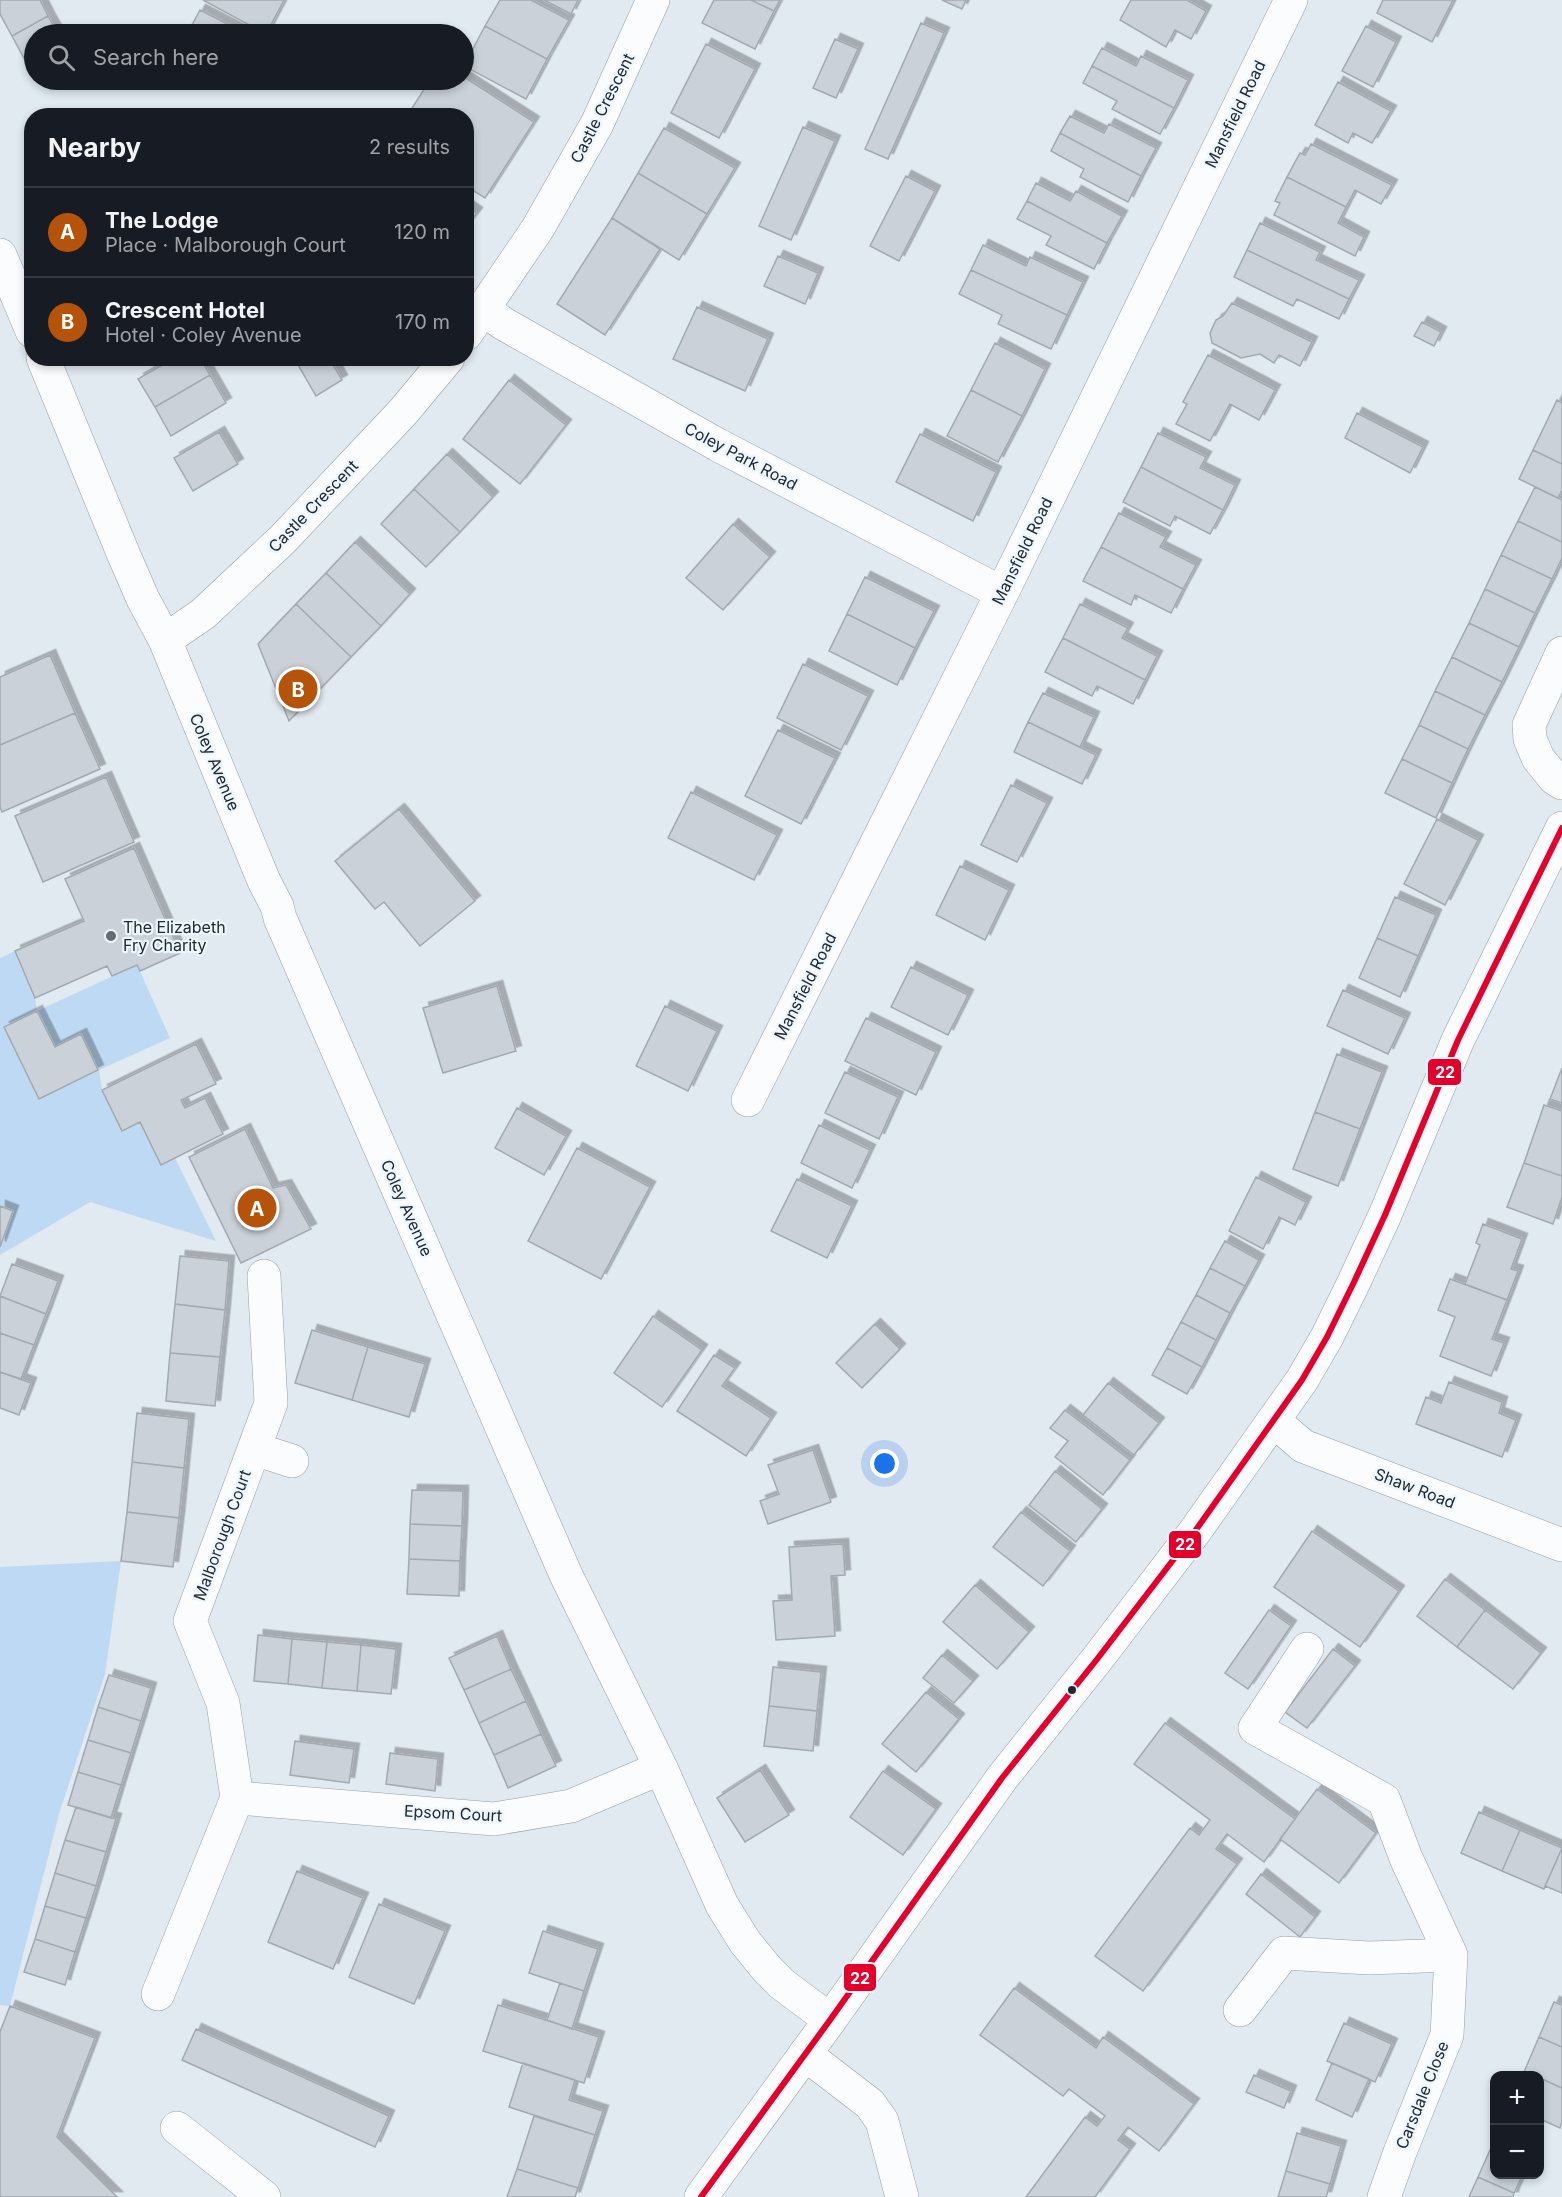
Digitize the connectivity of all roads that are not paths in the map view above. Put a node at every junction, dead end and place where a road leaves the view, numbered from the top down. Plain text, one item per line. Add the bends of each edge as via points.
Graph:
1 (653, 0) edge
2 (1291, 0) edge
3 (0, 255) edge
4 (24, 312) edge
5 (475, 322) edge
6 (46, 366) edge
7 (441, 366) edge
8 (1002, 593) junction
9 (165, 640) junction
10 (1562, 653) edge
11 (1562, 783) edge
12 (1562, 828) edge
13 (748, 1100) dead end
14 (264, 1276) dead end
15 (1274, 1421) junction
16 (255, 1449) junction
17 (291, 1461) dead end
18 (1562, 1545) edge
19 (1307, 1649) dead end
20 (661, 1768) junction
21 (237, 1798) junction
22 (1451, 1956) junction
23 (158, 1994) dead end
24 (1240, 2010) dead end
25 (831, 2020) junction
26 (805, 2054) junction
27 (177, 2128) dead end
28 (264, 2197) edge
29 (701, 2197) edge
30 (902, 2197) edge
31 (1384, 2197) edge

1 - 5 street, Castle Crescent via 597,124 538,228
2 - 8 street, Mansfield Road
3 - 4 street
5 - 8 street, Coley Park Road via 504,324 718,445
6 - 9 street, Coley Avenue via 123,553
7 - 9 street, Castle Crescent via 283,538 203,614
8 - 13 street, Mansfield Road
9 - 20 street, Coley Avenue via 264,881 566,1575
10 - 11 street via 1529,725 1538,758
12 - 15 street via 1458,1040 1385,1215 1327,1337
14 - 16 street, Malborough Court via 271,1403
15 - 18 street, Shaw Road via 1303,1446
15 - 25 street via 1193,1534 1002,1778
16 - 17 street, Malborough Court
16 - 21 street, Malborough Court via 190,1621 223,1703
19 - 22 street via 1255,1728 1384,1800
20 - 21 street, Epsom Court via 571,1806 494,1819
20 - 25 street, Coley Avenue via 734,1926 774,1977
21 - 23 street
22 - 24 street via 1370,1958 1284,1953
22 - 31 street, Carsdale Close via 1447,2035
25 - 26 street
26 - 29 street
26 - 30 street via 870,2104 882,2121
27 - 28 street

